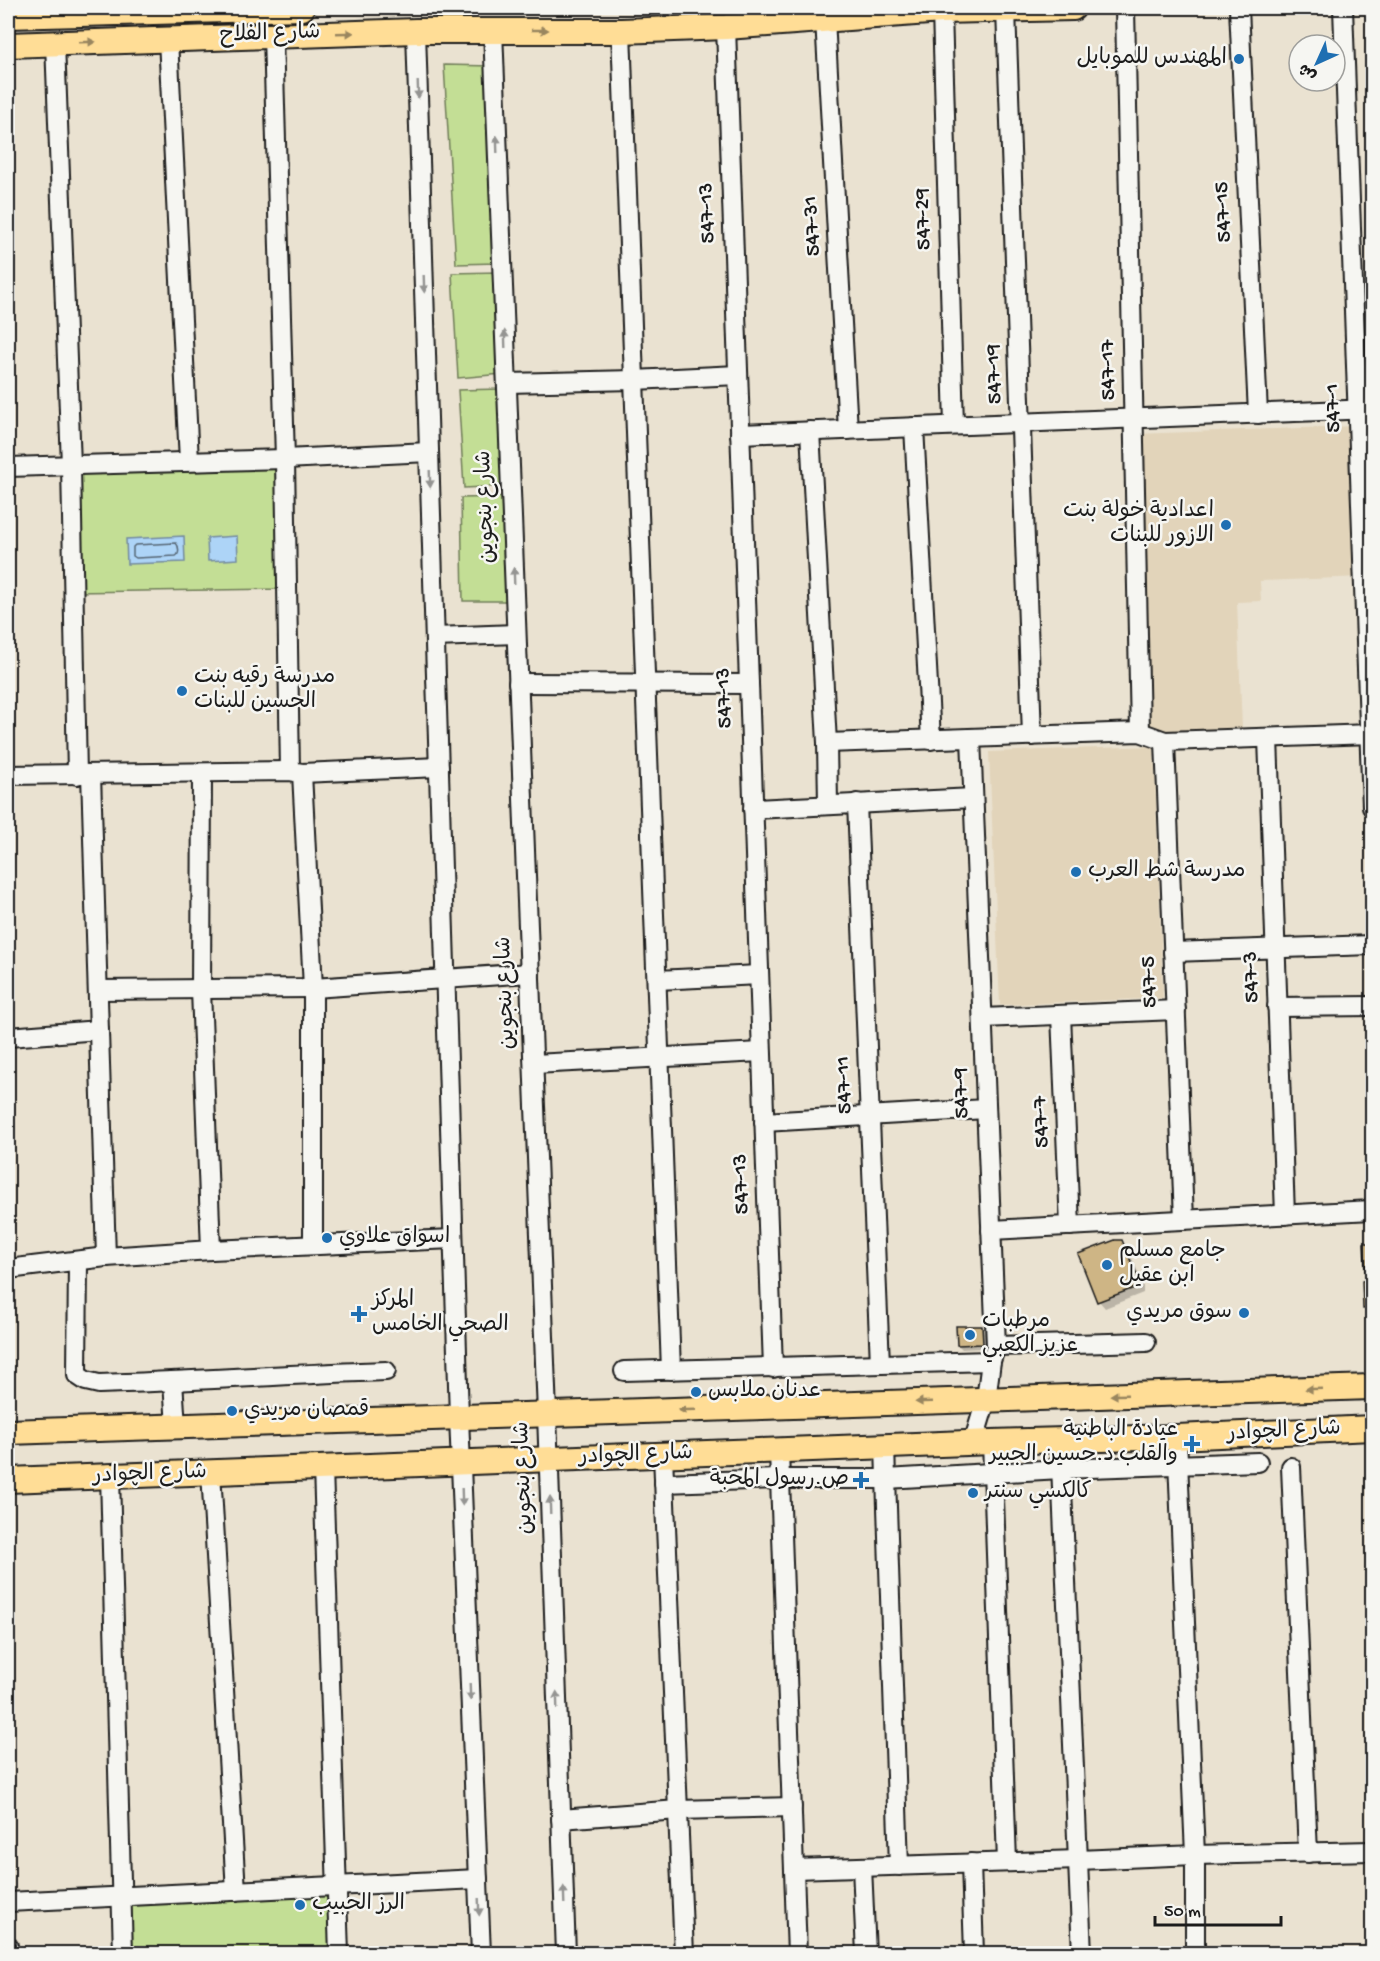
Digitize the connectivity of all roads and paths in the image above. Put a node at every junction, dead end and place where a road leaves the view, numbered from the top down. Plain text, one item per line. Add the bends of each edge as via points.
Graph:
1 (262, 8) edge
2 (302, 8) edge
3 (1072, 8) edge
4 (1125, 8) edge
5 (1239, 8) edge
6 (1343, 8) edge
7 (1006, 10) junction
8 (38, 11) edge
9 (942, 11) junction
10 (8, 16) edge
11 (825, 19) junction
12 (726, 27) junction
13 (493, 30) junction
14 (416, 31) junction
15 (621, 31) junction
16 (273, 35) junction
17 (168, 39) junction
18 (55, 43) junction
19 (8, 45) edge
20 (738, 375) junction
21 (634, 380) junction
22 (507, 383) junction
23 (1365, 409) edge
24 (1258, 414) junction
25 (1134, 418) junction
26 (1020, 423) junction
27 (954, 425) junction
28 (914, 427) junction
29 (848, 430) junction
30 (810, 431) junction
31 (740, 434) junction
32 (429, 452) junction
33 (285, 459) junction
34 (189, 461) junction
35 (71, 465) junction
36 (8, 467) edge
37 (516, 634) junction
38 (435, 638) junction
39 (518, 683) junction
40 (646, 683) junction
41 (749, 684) junction
42 (1140, 732) junction
43 (1371, 734) edge
44 (1032, 736) junction
45 (971, 738) junction
46 (1268, 738) junction
47 (931, 740) junction
48 (1165, 741) junction
49 (827, 743) junction
50 (439, 767) junction
51 (296, 772) junction
52 (202, 773) junction
53 (84, 774) junction
54 (8, 775) edge
55 (973, 798) junction
56 (857, 803) junction
57 (828, 804) junction
58 (1372, 807) edge
59 (753, 809) junction
60 (1372, 945) edge
61 (1275, 948) junction
62 (1173, 952) junction
63 (530, 973) junction
64 (759, 975) junction
65 (445, 978) junction
66 (657, 980) junction
67 (313, 988) junction
68 (98, 990) junction
69 (201, 990) junction
70 (1372, 1006) edge
71 (1277, 1007) junction
72 (1176, 1010) junction
73 (1061, 1015) junction
74 (983, 1018) junction
75 (99, 1030) junction
76 (8, 1037) edge
77 (761, 1052) junction
78 (660, 1058) junction
79 (534, 1064) junction
80 (986, 1109) junction
81 (870, 1115) junction
82 (764, 1122) junction
83 (1372, 1210) edge
84 (1285, 1215) junction
85 (1184, 1220) junction
86 (1070, 1226) junction
87 (991, 1230) junction
88 (453, 1239) junction
89 (314, 1245) junction
90 (211, 1250) junction
91 (106, 1257) junction
92 (78, 1262) junction
93 (8, 1269) edge
94 (1146, 1342) dead end
95 (994, 1354) junction
96 (880, 1364) junction
97 (772, 1368) junction
98 (671, 1370) junction
99 (386, 1371) dead end
100 (624, 1371) dead end
101 (172, 1382) junction
102 (1372, 1387) edge
103 (986, 1400) junction
104 (547, 1414) junction
105 (459, 1417) junction
106 (176, 1427) junction
107 (1372, 1428) edge
108 (8, 1432) edge
109 (1178, 1437) junction
110 (1060, 1442) junction
111 (983, 1443) junction
112 (885, 1447) junction
113 (779, 1451) junction
114 (663, 1455) junction
115 (549, 1459) junction
116 (1258, 1462) dead end
117 (461, 1463) junction
118 (1179, 1466) junction
119 (1291, 1467) dead end
120 (323, 1468) junction
121 (1061, 1469) junction
122 (211, 1472) junction
123 (993, 1474) junction
124 (110, 1476) junction
125 (780, 1479) junction
126 (886, 1479) junction
127 (8, 1480) edge
128 (664, 1483) junction
129 (792, 1807) junction
130 (678, 1810) junction
131 (561, 1819) junction
132 (1372, 1851) edge
133 (1308, 1853) junction
134 (1195, 1855) junction
135 (1078, 1860) junction
136 (1007, 1862) junction
137 (971, 1863) junction
138 (899, 1866) junction
139 (862, 1867) junction
140 (794, 1869) junction
141 (478, 1879) junction
142 (337, 1886) junction
143 (236, 1891) junction
144 (122, 1896) junction
145 (8, 1902) edge
146 (8, 1946) edge
147 (8, 1953) edge
148 (123, 1953) edge
149 (339, 1953) edge
150 (481, 1953) edge
151 (566, 1953) edge
152 (684, 1953) edge
153 (797, 1953) edge
154 (866, 1953) edge
155 (974, 1953) edge
156 (1082, 1953) edge
157 (1195, 1953) edge

1 - 2 main road, شارع الفلاح
1 - 8 main road, شارع الفلاح
3 - 7 main road, شارع الفلاح
4 - 25 street, 547-17
5 - 24 street, 547-15
6 - 23 street, 547-1
7 - 9 main road, شارع الفلاح
7 - 26 street, 547-19
8 - 10 main road, شارع الفلاح
9 - 11 main road, شارع الفلاح
9 - 27 street, 547-29
11 - 12 main road, شارع الفلاح
11 - 29 street, 547-31
12 - 15 main road, شارع الفلاح
12 - 20 street, 547-13
13 - 14 main road, شارع الفلاح
13 -> 15 main road, شارع الفلاح
22 -> 13 street, شارع بنجوين
16 -> 14 main road, شارع الفلاح
14 -> 32 street
15 - 21 street
16 - 17 main road, شارع الفلاح
16 - 33 street
18 -> 17 main road, شارع الفلاح
17 - 34 street
18 - 19 main road, شارع الفلاح
18 - 35 street
20 - 21 street
20 - 31 street, 547-13
21 - 22 street
21 - 40 street
37 -> 22 street, شارع بنجوين
23 - 24 street
23 - 43 street, 547-1
24 - 25 street
25 - 26 street
25 - 42 street, 547-17
26 - 27 street
26 - 44 street, 547-19
27 - 28 street
28 - 29 street
28 - 47 street
29 - 30 street
30 - 31 street
30 - 49 street
31 - 41 street, 547-13
32 - 33 street
32 -> 38 street
33 - 34 street
33 - 51 street
34 - 35 street
35 - 36 street
35 - 53 street
37 - 38 street
37 - 39 street, شارع بنجوين
38 - 50 street
39 - 40 street
39 - 63 street, شارع بنجوين
40 - 41 street
40 - 66 street
41 - 59 street, 547-13
42 - 44 street
42 - 48 street
43 - 46 street
43 - 58 street, 547-1
44 - 45 street
45 - 47 street
45 - 55 street, 547-9
46 - 48 street
46 - 61 street, 547-3
47 - 49 street
48 - 62 street, 547-5
49 - 57 street
50 - 51 street
50 - 65 street
51 - 52 street
51 - 67 street
52 - 53 street
52 - 69 street
53 - 54 street
53 - 68 street
55 - 56 street
55 - 74 street, 547-9
56 - 57 street
56 - 81 street, 547-11
57 - 59 street
59 - 64 street, 547-13
60 - 61 street
61 - 62 street
61 - 71 street, 547-3
62 - 72 street, 547-5
63 - 65 street
63 - 79 street, شارع بنجوين
64 - 66 street
64 - 77 street, 547-13
65 - 67 street
65 - 88 street
66 - 78 street
67 - 69 street
67 - 89 street
68 - 69 street
68 - 75 street
69 - 90 street
70 - 71 street
71 - 84 street, 547-3
72 - 73 street
72 - 85 street, 547-5
73 - 74 street
73 - 86 street, 547-7
74 - 80 street, 547-9
75 - 76 street
75 - 91 street
77 - 78 street
77 - 82 street, 547-13
78 - 79 street
78 - 98 street
79 - 104 street, شارع بنجوين
80 - 81 street
80 - 87 street, 547-9
81 - 82 street
81 - 96 street, 547-11
82 - 97 street, 547-13
83 - 84 street
84 - 85 street
85 - 86 street
86 - 87 street
87 - 95 street, 547-9
88 - 89 street
88 - 105 street
89 - 90 street
90 - 91 street
91 - 92 street
92 - 93 street
92 - 101 street via 77,1375 99,1384
94 - 95 street
95 - 96 street
95 - 103 street, 547-9
96 - 97 street
97 - 98 street
98 - 100 street
99 - 101 street
101 - 106 street
102 -> 103 main road, شارع الچوادر
103 -> 104 main road, شارع الچوادر
103 - 111 street, 547-9
104 - 105 main road, شارع الچوادر
104 - 115 street, شارع بنجوين
105 - 106 main road, شارع الچوادر
105 - 117 street
106 - 108 main road, شارع الچوادر
107 - 109 main road, شارع الچوادر
109 - 110 main road, شارع الچوادر
109 - 118 street
110 - 111 main road, شارع الچوادر
110 - 121 street
111 - 112 main road, شارع الچوادر
111 - 123 street, 547-9
112 - 113 main road, شارع الچوادر
112 - 126 street
113 - 114 main road, شارع الچوادر
113 - 125 street
114 - 115 main road, شارع الچوادر
114 - 128 street
115 - 117 main road, شارع الچوادر
131 -> 115 street, شارع بنجوين
116 - 118 street
117 - 120 main road, شارع الچوادر
117 -> 141 street
118 - 121 street
118 - 134 street
119 - 133 street
120 - 122 main road, شارع الچوادر
120 - 142 street
121 - 123 street
121 - 135 street
122 - 124 main road, شارع الچوادر
122 - 143 street
123 - 126 street
123 - 136 street, 547-9
124 - 127 main road, شارع الچوادر
124 - 144 street
125 - 126 street
125 - 128 street
125 - 129 street
126 - 138 street
128 - 130 street
129 - 130 street
129 - 140 street
130 - 131 street
130 - 152 street
151 -> 131 street, شارع بنجوين
132 - 133 street
133 - 134 street
134 - 135 street
134 - 157 street
135 - 136 street
135 - 156 street
136 - 137 street
137 - 138 street
137 - 155 street
138 - 139 street
139 - 140 street
139 - 154 street
140 - 153 street
141 - 142 street
141 -> 150 street
142 - 143 street
142 - 149 street
143 - 144 street
144 - 145 street
144 - 148 street
146 - 147 street

